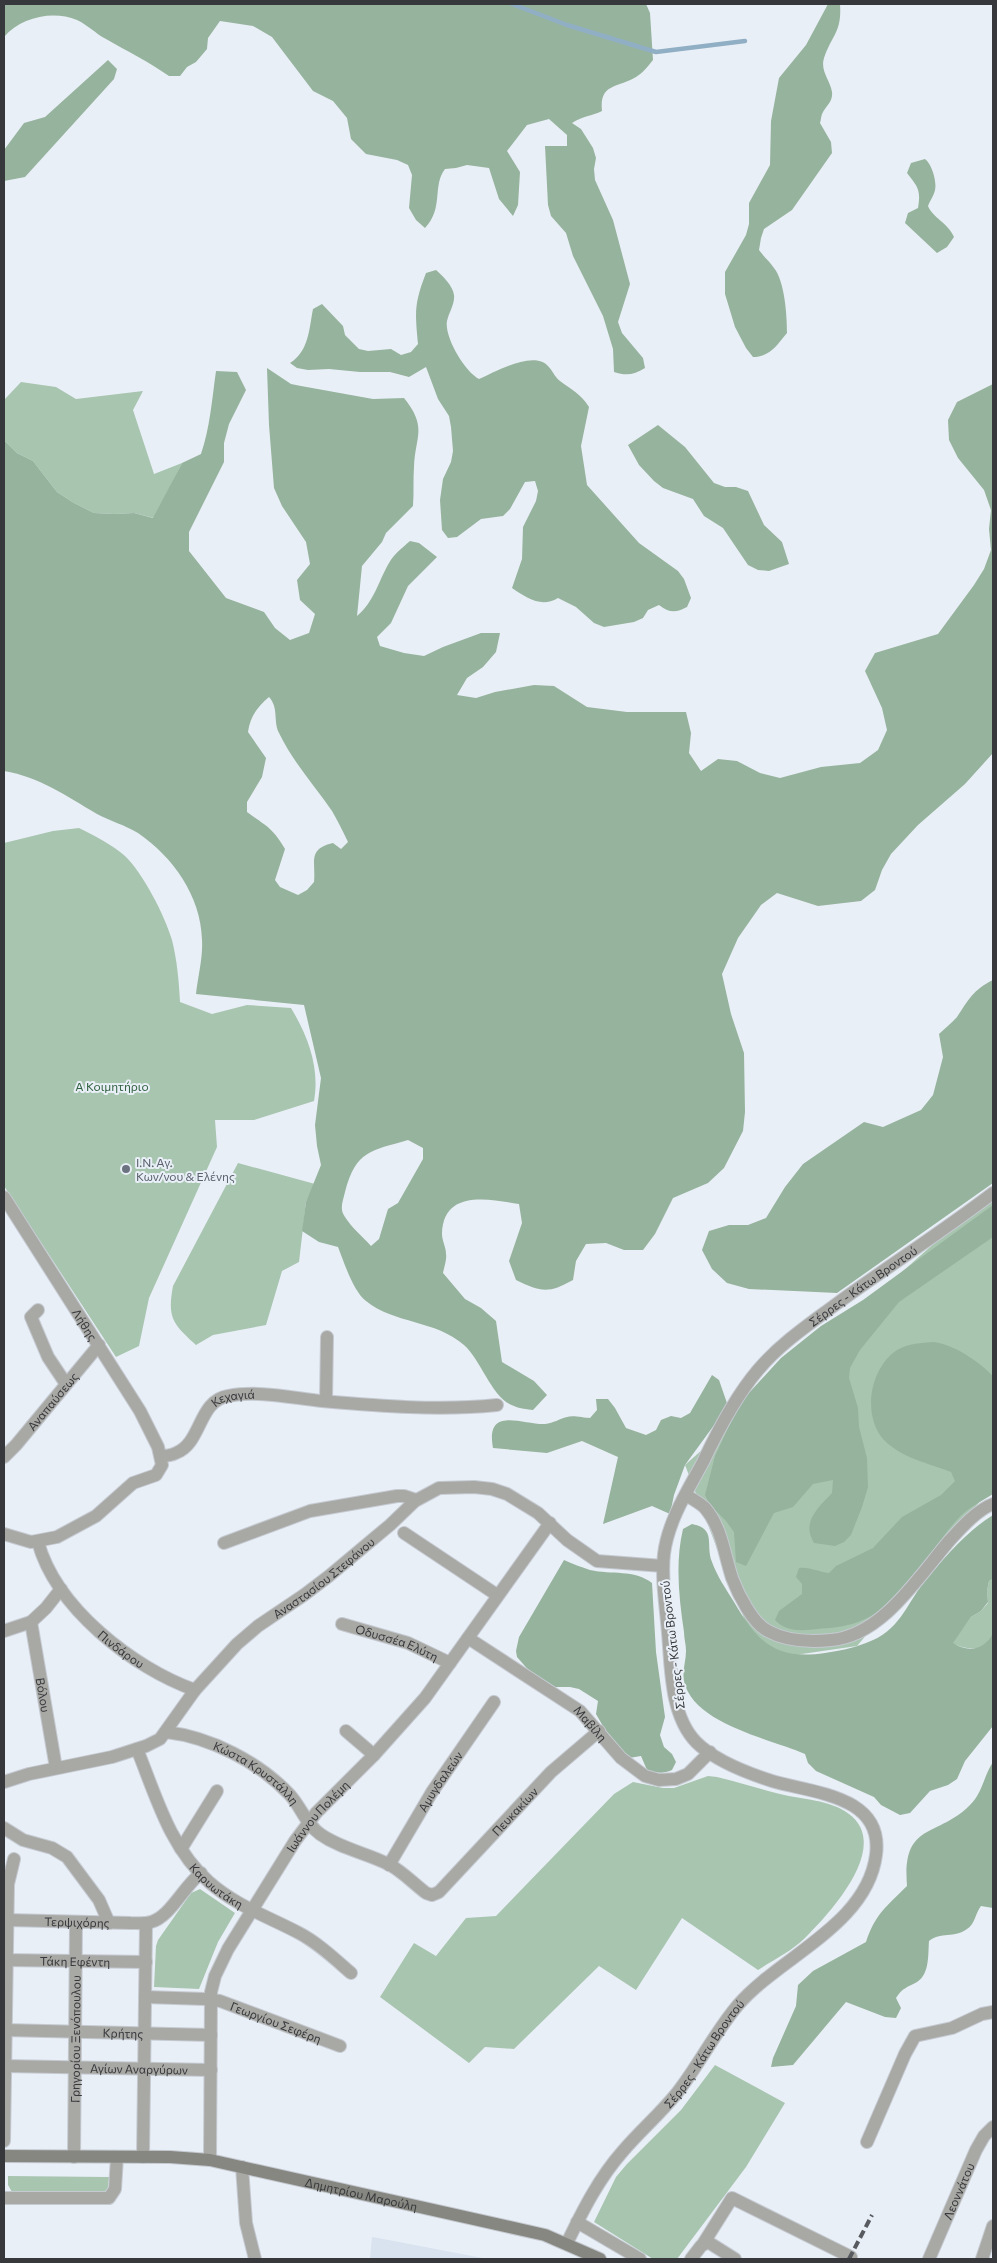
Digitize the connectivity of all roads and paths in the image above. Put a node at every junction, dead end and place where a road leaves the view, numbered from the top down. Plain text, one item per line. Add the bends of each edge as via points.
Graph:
1 (993, 1193) edge
2 (4, 1197) edge
3 (38, 1310) dead end
4 (327, 1338) dead end
5 (99, 1345) junction
6 (66, 1384) junction
7 (326, 1401) junction
8 (497, 1406) dead end
9 (161, 1456) junction
10 (4, 1457) edge
11 (686, 1495) junction
12 (416, 1500) junction
13 (993, 1504) edge
14 (550, 1523) junction
15 (404, 1533) dead end
16 (4, 1534) edge
17 (38, 1542) junction
18 (224, 1543) dead end
19 (663, 1566) junction
20 (61, 1589) junction
21 (498, 1595) junction
22 (31, 1622) junction
23 (342, 1624) dead end
24 (4, 1631) edge
25 (468, 1638) junction
26 (450, 1663) junction
27 (194, 1690) junction
28 (494, 1702) dead end
29 (346, 1731) dead end
30 (599, 1731) junction
31 (166, 1732) junction
32 (137, 1749) junction
33 (710, 1752) junction
34 (374, 1755) junction
35 (56, 1768) junction
36 (4, 1782) edge
37 (217, 1791) dead end
38 (308, 1822) junction
39 (4, 1828) edge
40 (181, 1849) junction
41 (14, 1859) dead end
42 (389, 1865) junction
43 (201, 1873) junction
44 (434, 1895) joint
45 (251, 1911) junction
46 (7, 1920) junction
47 (76, 1922) junction
48 (109, 1923) junction
49 (146, 1923) junction
50 (5, 1960) edge
51 (76, 1961) junction
52 (146, 1962) junction
53 (351, 1972) dead end
54 (145, 1997) junction
55 (211, 1999) junction
56 (993, 2012) edge
57 (5, 2030) edge
58 (75, 2032) junction
59 (145, 2033) junction
60 (211, 2035) junction
61 (340, 2046) dead end
62 (5, 2066) junction
63 (75, 2067) junction
64 (144, 2069) junction
65 (211, 2070) junction
66 (993, 2127) edge
67 (4, 2141) edge
68 (867, 2142) dead end
69 (4, 2156) edge
70 (74, 2157) junction
71 (117, 2157) junction
72 (143, 2157) junction
73 (210, 2160) junction
74 (242, 2167) junction
75 (4, 2198) edge
76 (577, 2222) junction
77 (993, 2226) edge
78 (567, 2243) junction
79 (703, 2244) junction
80 (851, 2257) dead end
81 (255, 2259) edge
82 (600, 2259) edge
83 (640, 2259) edge
84 (692, 2259) edge
85 (735, 2259) edge
86 (929, 2259) edge
87 (982, 2259) edge

1 - 11 street, Σέρρες - Κάτω Βροντού via 853,1292 770,1357 737,1397
2 - 5 street, Λήθης
3 - 6 street via 32,1318 48,1357
4 - 7 street
5 - 6 street, Αναπαύσεως
5 - 9 street, Λήθης via 140,1411
6 - 10 street, Αναπαύσεως
7 - 8 street, Κεχαγιά via 414,1408
7 - 9 street, Κεχαγιά via 255,1394 221,1398 214,1401 185,1446 178,1452
9 - 17 street via 162,1465 156,1475 133,1483 82,1525
11 - 13 street via 704,1508 722,1538 732,1578 752,1616 766,1631 813,1641 835,1640 871,1626 888,1612 962,1526
11 - 19 street, Σέρρες - Κάτω Βροντού via 669,1532
12 - 14 street, Αναστασίου Στεφάνου via 445,1487 492,1489 513,1497
12 - 18 street via 397,1496 325,1508
12 - 27 street, Αναστασίου Στεφάνου via 315,1587 250,1633
14 - 19 street, Αναστασίου Στεφάνου via 567,1540 597,1561
14 - 21 street, Ιωάννου Πολέμη
15 - 21 street
16 - 17 street
17 - 20 street, Πινδάρου via 44,1560
19 - 33 street, Σέρρες - Κάτω Βροντού via 677,1707 683,1725
20 - 22 street
20 - 27 street, Πινδάρου via 131,1658 155,1674
21 - 25 street, Ιωάννου Πολέμη
22 - 24 street
22 - 35 street, Βόλου
23 - 26 street, Οδυσσέα Ελύτη via 408,1644
25 - 26 street, Ιωάννου Πολέμη
25 - 30 street, Μαβίλη via 580,1711
26 - 34 street, Ιωάννου Πολέμη via 425,1698
27 - 31 street, Αναστασίου Στεφάνου
28 - 42 street, Αμυγδαλεών via 432,1792
29 - 34 street
30 - 33 street, Μαβίλη via 628,1765 653,1779 683,1777
30 - 44 street, Πευκακίων via 551,1772
31 - 32 street, Αναστασίου Στεφάνου via 160,1739
31 - 38 street, Κώστα Κρυστάλλη via 200,1738 239,1758 284,1789
32 - 35 street, Αναστασίου Στεφάνου
32 - 40 street, Καρυωτάκη via 168,1827
33 - 76 street, Σέρρες - Κάτω Βροντού via 764,1778 829,1794 855,1806 867,1818 876,1837 873,1871 857,1899 830,1928 762,1981 738,2005 677,2092 606,2172
34 - 38 street, Ιωάννου Πολέμη
35 - 36 street, Αναστασίου Στεφάνου
37 - 40 street
38 - 42 street, Κώστα Κρυστάλλη via 330,1840
38 - 45 street, Ιωάννου Πολέμη
39 - 48 street via 23,1840 52,1848 67,1857 94,1892
40 - 43 street, Καρυωτάκη
41 - 46 street via 8,1878
42 - 44 street, Κώστα Κρυστάλλη via 426,1893
43 - 45 street, Καρυωτάκη
43 - 49 street via 162,1916
45 - 53 street, Καρυωτάκη via 310,1940
45 - 55 street, Ιωάννου Πολέμη via 220,1966
46 - 47 street, Τερψιχόρης
46 - 50 street
47 - 48 street, Τερψιχόρης
47 - 51 street, Γρηγορίου Ξενόπουλου
48 - 49 street, Τερψιχόρης
49 - 52 street
50 - 51 street, Τάκη Εφέντη
50 - 57 street
51 - 52 street, Τάκη Εφέντη
51 - 58 street, Γρηγορίου Ξενόπουλου
52 - 54 street
54 - 55 street, Γεωργίου Σεφέρη
54 - 59 street
55 - 60 street, Ιωάννου Πολέμη
55 - 61 street, Γεωργίου Σεφέρη
56 - 68 street via 952,2028 916,2036
57 - 58 street, Κρήτης
57 - 62 street
58 - 59 street, Κρήτης
58 - 63 street, Γρηγορίου Ξενόπουλου
59 - 60 street, Κρήτης
59 - 64 street
60 - 65 street, Ιωάννου Πολέμη
62 - 63 street, Αγίων Αναργύρων
62 - 67 street
63 - 64 street, Αγίων Αναργύρων
63 - 70 street, Γρηγορίου Ξενόπουλου
64 - 65 street, Αγίων Αναργύρων
64 - 72 street
65 - 73 street, Ιωάννου Πολέμη
66 - 86 street, Λεοννάτου via 976,2150
69 - 70 main road, Δημητρίου Μαρούλη
70 - 71 main road, Δημητρίου Μαρούλη
71 - 72 main road, Δημητρίου Μαρούλη
71 - 75 street via 115,2190 109,2198
72 - 73 main road, Δημητρίου Μαρούλη
73 - 74 main road, Δημητρίου Μαρούλη
74 - 78 main road, Δημητρίου Μαρούλη via 513,2227
74 - 81 street via 246,2218
76 - 78 street, Σέρρες - Κάτω Βροντού
76 - 83 street
77 - 87 street
78 - 82 main road, Δημητρίου Μαρούλη
79 - 80 street via 732,2198
79 - 84 street
79 - 85 street via 711,2243

